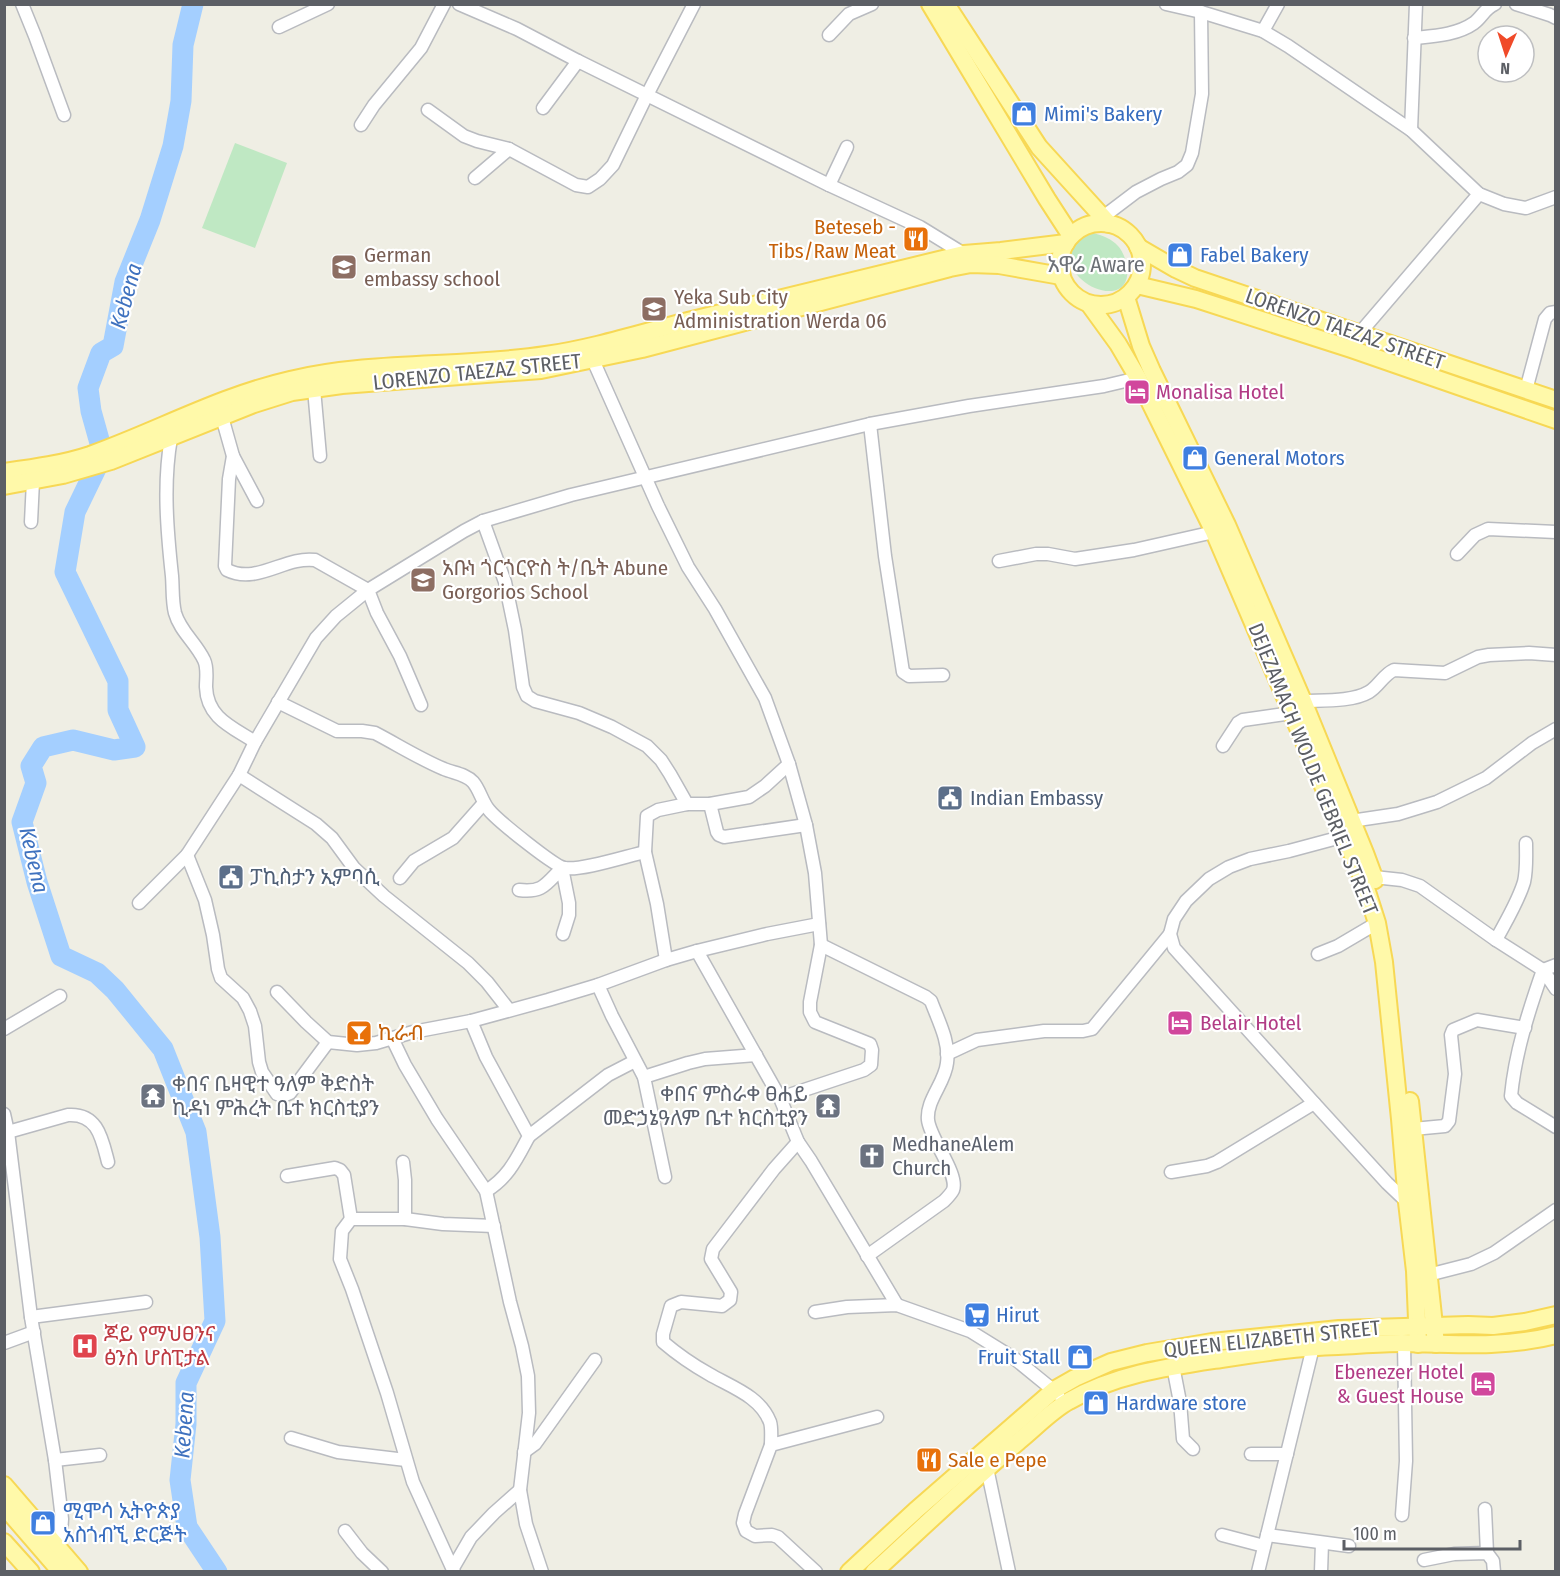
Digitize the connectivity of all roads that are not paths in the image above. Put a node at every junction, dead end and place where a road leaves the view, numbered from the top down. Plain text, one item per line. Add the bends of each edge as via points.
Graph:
1 (22, 4) edge
2 (328, 4) edge
3 (444, 4) edge
4 (459, 4) edge
5 (694, 4) edge
6 (872, 4) edge
7 (930, 4) edge
8 (946, 4) edge
9 (1166, 4) edge
10 (1278, 4) edge
11 (1416, 4) edge
12 (1495, 4) edge
13 (1516, 4) edge
14 (1181, 6) edge
15 (1201, 12) junction
16 (1556, 18) edge
17 (279, 27) dead end
18 (1263, 31) junction
19 (829, 35) dead end
20 (1414, 38) junction
21 (578, 61) junction
22 (647, 95) junction
23 (543, 108) dead end
24 (428, 110) dead end
25 (64, 115) dead end
26 (362, 125) dead end
27 (1411, 130) junction
28 (847, 147) dead end
29 (509, 149) junction
30 (475, 178) dead end
31 (829, 185) junction
32 (1479, 194) junction
33 (1556, 197) edge
34 (1106, 220) junction
35 (1068, 239) junction
36 (1138, 246) junction
37 (964, 254) junction
38 (1061, 276) junction
39 (1132, 291) junction
40 (1089, 304) junction
41 (1556, 312) edge
42 (1359, 334) junction
43 (640, 342) junction
44 (593, 360) junction
45 (1138, 378) junction
46 (314, 388) junction
47 (1526, 390) junction
48 (1556, 400) edge
49 (222, 417) junction
50 (1556, 420) edge
51 (870, 424) junction
52 (152, 438) junction
53 (171, 438) junction
54 (233, 456) junction
55 (320, 456) dead end
56 (61, 469) junction
57 (4, 472) edge
58 (646, 477) junction
59 (33, 481) junction
60 (4, 486) edge
61 (257, 501) dead end
62 (483, 521) junction
63 (31, 522) dead end
64 (1214, 532) junction
65 (1556, 532) edge
66 (1457, 554) dead end
67 (999, 561) dead end
68 (368, 590) junction
69 (1556, 655) edge
70 (943, 675) dead end
71 (278, 702) junction
72 (421, 705) dead end
73 (1297, 707) junction
74 (1556, 729) edge
75 (255, 742) junction
76 (1223, 746) dead end
77 (789, 764) junction
78 (239, 775) junction
79 (484, 803) junction
80 (687, 804) junction
81 (710, 804) junction
82 (806, 825) junction
83 (1348, 828) junction
84 (1526, 843) dead end
85 (645, 852) junction
86 (187, 855) junction
87 (562, 868) junction
88 (1374, 877) junction
89 (400, 878) dead end
90 (519, 890) dead end
91 (139, 903) dead end
92 (1377, 923) junction
93 (819, 924) junction
94 (563, 934) dead end
95 (1170, 934) junction
96 (1496, 940) junction
97 (822, 945) junction
98 (697, 951) junction
99 (1318, 954) dead end
100 (666, 960) junction
101 (1556, 965) edge
102 (1543, 970) junction
103 (598, 985) junction
104 (1556, 989) edge
105 (277, 992) dead end
106 (60, 996) dead end
107 (510, 1010) junction
108 (471, 1021) junction
109 (1525, 1028) junction
110 (4, 1029) edge
111 (392, 1038) junction
112 (328, 1042) junction
113 (947, 1054) junction
114 (756, 1055) junction
115 (635, 1060) junction
116 (644, 1077) junction
117 (780, 1098) junction
118 (1314, 1103) junction
119 (4, 1114) edge
120 (1556, 1127) edge
121 (1413, 1129) junction
122 (8, 1132) junction
123 (529, 1136) junction
124 (798, 1142) junction
125 (8, 1153) edge
126 (108, 1162) dead end
127 (403, 1162) dead end
128 (1171, 1172) dead end
129 (287, 1176) dead end
130 (665, 1177) dead end
131 (486, 1191) junction
132 (1407, 1202) junction
133 (1556, 1210) edge
134 (351, 1219) junction
135 (405, 1219) junction
136 (494, 1226) junction
137 (867, 1256) junction
138 (1428, 1275) junction
139 (146, 1302) dead end
140 (897, 1305) junction
141 (815, 1312) dead end
142 (1556, 1315) edge
143 (31, 1317) junction
144 (1425, 1327) junction
145 (34, 1332) junction
146 (1556, 1335) edge
147 (4, 1342) edge
148 (1411, 1344) junction
149 (1436, 1344) junction
150 (1313, 1347) junction
151 (595, 1360) dead end
152 (1173, 1366) junction
153 (1060, 1396) junction
154 (877, 1417) dead end
155 (291, 1438) dead end
156 (771, 1445) junction
157 (1193, 1449) dead end
158 (524, 1452) junction
159 (1251, 1454) dead end
160 (1287, 1454) junction
161 (100, 1455) dead end
162 (55, 1460) junction
163 (406, 1460) junction
164 (987, 1468) junction
165 (4, 1485) edge
166 (520, 1490) junction
167 (4, 1506) edge
168 (1485, 1509) dead end
169 (1402, 1515) dead end
170 (345, 1531) dead end
171 (1222, 1535) dead end
172 (1266, 1540) junction
173 (4, 1542) edge
174 (1322, 1544) junction
175 (58, 1546) junction
176 (1349, 1546) dead end
177 (1487, 1553) junction
178 (1424, 1560) dead end
179 (453, 1570) edge
180 (877, 1570) edge
181 (31, 1572) edge
182 (61, 1572) edge
183 (79, 1572) edge
184 (382, 1572) edge
185 (542, 1572) edge
186 (816, 1572) edge
187 (849, 1572) edge
188 (1010, 1572) edge
189 (1258, 1572) edge
190 (1321, 1572) edge
191 (1494, 1572) edge

1 - 25 street
2 - 17 street
3 - 26 street via 421,48
4 - 21 street
5 - 22 street
6 - 19 street via 849,14
7 - 35 main road
8 - 34 main road via 1039,147
9 - 14 street
10 - 18 street
11 - 20 street
12 - 20 street via 1457,31
13 - 16 street
14 - 15 street
15 - 18 street
15 - 34 street via 1202,94 1187,165 1136,192
18 - 27 street
20 - 27 street
21 - 22 street
21 - 23 street
22 - 29 street via 613,165 588,187 576,185
22 - 31 street
24 - 29 street via 464,136
27 - 32 street
28 - 31 street
29 - 30 street
31 - 37 street via 920,227
32 - 33 street via 1526,208
32 - 42 street
34 - 35 main road via 1082,228
34 - 36 main road via 1131,236
35 - 37 main road
35 - 38 main road via 1061,253
36 - 39 main road via 1141,276
36 - 42 main road, LORENZO TAEZAZ STREET via 1195,278
37 - 43 main road via 689,321
38 - 40 main road via 1067,288
38 - 43 main road, LORENZO TAEZAZ STREET via 971,264
39 - 40 main road via 1115,303
39 - 50 main road, LORENZO TAEZAZ STREET via 1196,299
39 - 73 main road, DEJEZAMACH WOLDE GEBRIEL STREET via 1141,346 1227,525
40 - 45 main road, DEJEZAMACH WOLDE GEBRIEL STREET
41 - 47 street via 1545,319
42 - 47 main road, LORENZO TAEZAZ STREET
43 - 44 main road, LORENZO TAEZAZ STREET
43 - 52 main road via 499,361 323,372 244,393
44 - 46 main road, LORENZO TAEZAZ STREET via 531,371
44 - 58 street
45 - 51 street
45 - 64 main road, DEJEZAMACH WOLDE GEBRIEL STREET
46 - 49 main road, LORENZO TAEZAZ STREET
46 - 55 street
47 - 48 main road, LORENZO TAEZAZ STREET
49 - 53 main road, LORENZO TAEZAZ STREET
49 - 54 street
51 - 58 street
51 - 70 street via 903,672 909,676
52 - 53 main road, LORENZO TAEZAZ STREET
52 - 56 main road, LORENZO TAEZAZ STREET via 111,461
53 - 75 street via 167,462 168,536 175,612 207,666 208,702 213,713
54 - 61 street
54 - 68 street via 227,570 262,573 315,560
56 - 57 main road
56 - 59 main road, LORENZO TAEZAZ STREET
58 - 62 street
58 - 77 street via 688,567 765,698
59 - 60 main road, LORENZO TAEZAZ STREET
59 - 63 street
62 - 68 street
62 - 80 street via 505,582 527,696 579,713 647,746 661,760
64 - 67 street via 1074,560 1036,554
64 - 73 main road, DEJEZAMACH WOLDE GEBRIEL STREET
65 - 66 street via 1488,529 1475,535
68 - 71 street via 316,638
68 - 72 street
69 - 73 street via 1489,654 1445,673 1394,670 1368,693
71 - 75 street
71 - 79 street via 337,731 375,733 459,774 473,782
73 - 76 street via 1243,720
73 - 83 main road, DEJEZAMACH WOLDE GEBRIEL STREET
74 - 83 street via 1472,786 1437,802
75 - 78 street
77 - 81 street via 749,797
77 - 82 street
78 - 86 street
78 - 107 street via 316,824 354,868 468,963
79 - 87 street via 521,838
79 - 89 street via 453,838 414,861
80 - 81 street
80 - 85 street via 647,816
81 - 82 street via 719,836
82 - 93 street
83 - 88 main road, DEJEZAMACH WOLDE GEBRIEL STREET
83 - 92 main road, DEJEZAMACH WOLDE GEBRIEL STREET
83 - 95 street via 1289,851 1229,867 1186,901
84 - 96 street via 1524,882
85 - 87 street via 589,866
85 - 100 street
86 - 91 street
86 - 112 street via 205,900 221,978 243,998 250,1011 262,1072 277,1094 290,1093
87 - 90 street via 541,888 533,892
87 - 94 street via 569,903
88 - 96 street via 1420,886
88 - 121 main road, DEJEZAMACH WOLDE GEBRIEL STREET via 1395,966
92 - 99 street
92 - 132 main road, DEJEZAMACH WOLDE GEBRIEL STREET
93 - 97 street
93 - 98 street
95 - 113 street via 1092,1029 977,1040
95 - 118 street via 1174,948
96 - 102 street
97 - 113 street via 931,1001
97 - 117 street via 810,1012 815,1022 870,1044 871,1065
98 - 100 street
98 - 114 street
100 - 103 street
101 - 102 street
102 - 104 street
102 - 109 street
103 - 107 street
103 - 115 street
105 - 112 street
106 - 110 street
107 - 108 street
108 - 111 street
108 - 123 street
109 - 120 street via 1511,1096
109 - 121 street via 1477,1020 1453,1030 1455,1074 1449,1120 1445,1126
111 - 112 street via 357,1045
111 - 131 street via 437,1119
113 - 137 street via 947,1065 928,1117 929,1127 954,1178 953,1189 944,1201
114 - 116 street via 705,1059
114 - 117 street
115 - 116 street
115 - 123 street via 608,1075
116 - 130 street
117 - 124 street
118 - 128 street via 1217,1162
118 - 132 street
119 - 122 street
121 - 138 main road, DEJEZAMACH WOLDE GEBRIEL STREET
122 - 125 street
122 - 126 street via 76,1114 92,1122
123 - 131 street via 510,1170
124 - 137 street
124 - 156 street via 713,1249 711,1258 731,1292 730,1300 722,1306 681,1302 671,1306 663,1334 663,1342 672,1350 760,1405 770,1423
125 - 143 street
127 - 135 street
129 - 134 street via 340,1170
131 - 136 street
132 - 144 main road, DEJEZAMACH WOLDE GEBRIEL STREET
133 - 138 street via 1494,1253 1471,1264
134 - 135 street
134 - 163 street via 342,1231 340,1259
135 - 136 street
136 - 158 street via 528,1376 530,1413
137 - 140 street
138 - 144 main road, DEJEZAMACH WOLDE GEBRIEL STREET
139 - 143 street
140 - 141 street
140 - 153 street via 970,1331 1015,1359
142 - 144 main road, QUEEN ELIZABETH STREET via 1493,1326
143 - 145 street
144 - 148 main road, DEJEZAMACH WOLDE GEBRIEL STREET
144 - 149 main road, DEJEZAMACH WOLDE GEBRIEL STREET
144 - 153 main road, QUEEN ELIZABETH STREET via 1338,1329 1147,1353 1111,1362 1075,1378
145 - 147 street
145 - 162 street
146 - 149 main road, QUEEN ELIZABETH STREET via 1470,1345
148 - 149 main road, QUEEN ELIZABETH STREET
148 - 150 main road, QUEEN ELIZABETH STREET
148 - 169 street
150 - 152 main road, QUEEN ELIZABETH STREET
150 - 160 street
151 - 158 street via 535,1444
152 - 153 main road, QUEEN ELIZABETH STREET
152 - 157 street via 1184,1439
153 - 164 main road, QUEEN ELIZABETH STREET
153 - 187 main road, QUEEN ELIZABETH STREET via 924,1503
154 - 156 street
155 - 163 street via 338,1452
156 - 186 street via 743,1523 746,1531 755,1536 778,1537
158 - 166 street
159 - 160 street
160 - 172 street
161 - 162 street
162 - 175 street via 62,1519
163 - 179 street
164 - 180 main road, QUEEN ELIZABETH STREET
164 - 188 street
165 - 175 main road
166 - 179 street via 471,1538
166 - 185 street via 526,1524
167 - 182 main road
168 - 177 street
170 - 184 street
171 - 172 street
172 - 174 street
172 - 189 street
173 - 181 main road
174 - 176 street
174 - 190 street
175 - 183 main road
177 - 178 street
177 - 191 street

